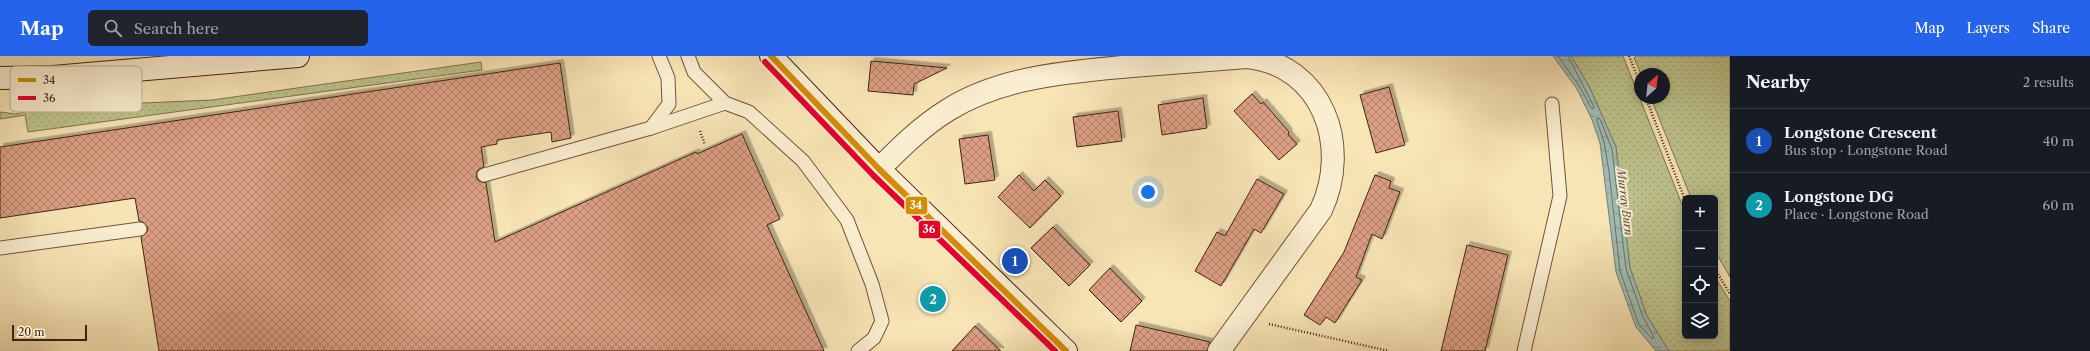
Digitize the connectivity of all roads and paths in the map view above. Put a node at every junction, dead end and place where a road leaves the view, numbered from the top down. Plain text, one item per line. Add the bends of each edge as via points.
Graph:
1 (298, 56) edge
2 (659, 56) edge
3 (688, 56) edge
4 (771, 56) edge
5 (1629, 56) edge
6 (219, 59) edge
7 (142, 67) edge
8 (1634, 68) edge
9 (0, 78) edge
10 (10, 78) edge
11 (725, 103) junction
12 (1552, 104) dead end
13 (1648, 104) edge
14 (651, 128) junction
15 (879, 169) junction
16 (484, 175) dead end
17 (1683, 195) edge
18 (140, 229) dead end
19 (0, 248) edge
20 (1718, 274) edge
21 (1730, 294) edge
22 (1243, 318) junction
23 (858, 351) edge
24 (1066, 351) edge
25 (1219, 351) edge
26 (1389, 351) edge
27 (1524, 351) edge

1 - 6 street
2 - 14 lane via 668,78 669,104
3 - 11 lane via 694,72
4 - 15 street
5 - 8 path
6 - 7 street
9 - 10 street
11 - 14 lane
11 - 23 lane via 749,112 802,161 847,220 872,284 882,321 874,338
12 - 27 lane via 1560,196
13 - 17 path
14 - 16 lane
15 - 22 street via 922,128 949,110 974,96 1007,85 1074,72 1247,57 1264,59 1303,83 1318,101 1327,118 1332,138 1332,175 1329,192 1321,210
15 - 24 street
18 - 19 lane
20 - 21 path
22 - 25 street
22 - 26 path

